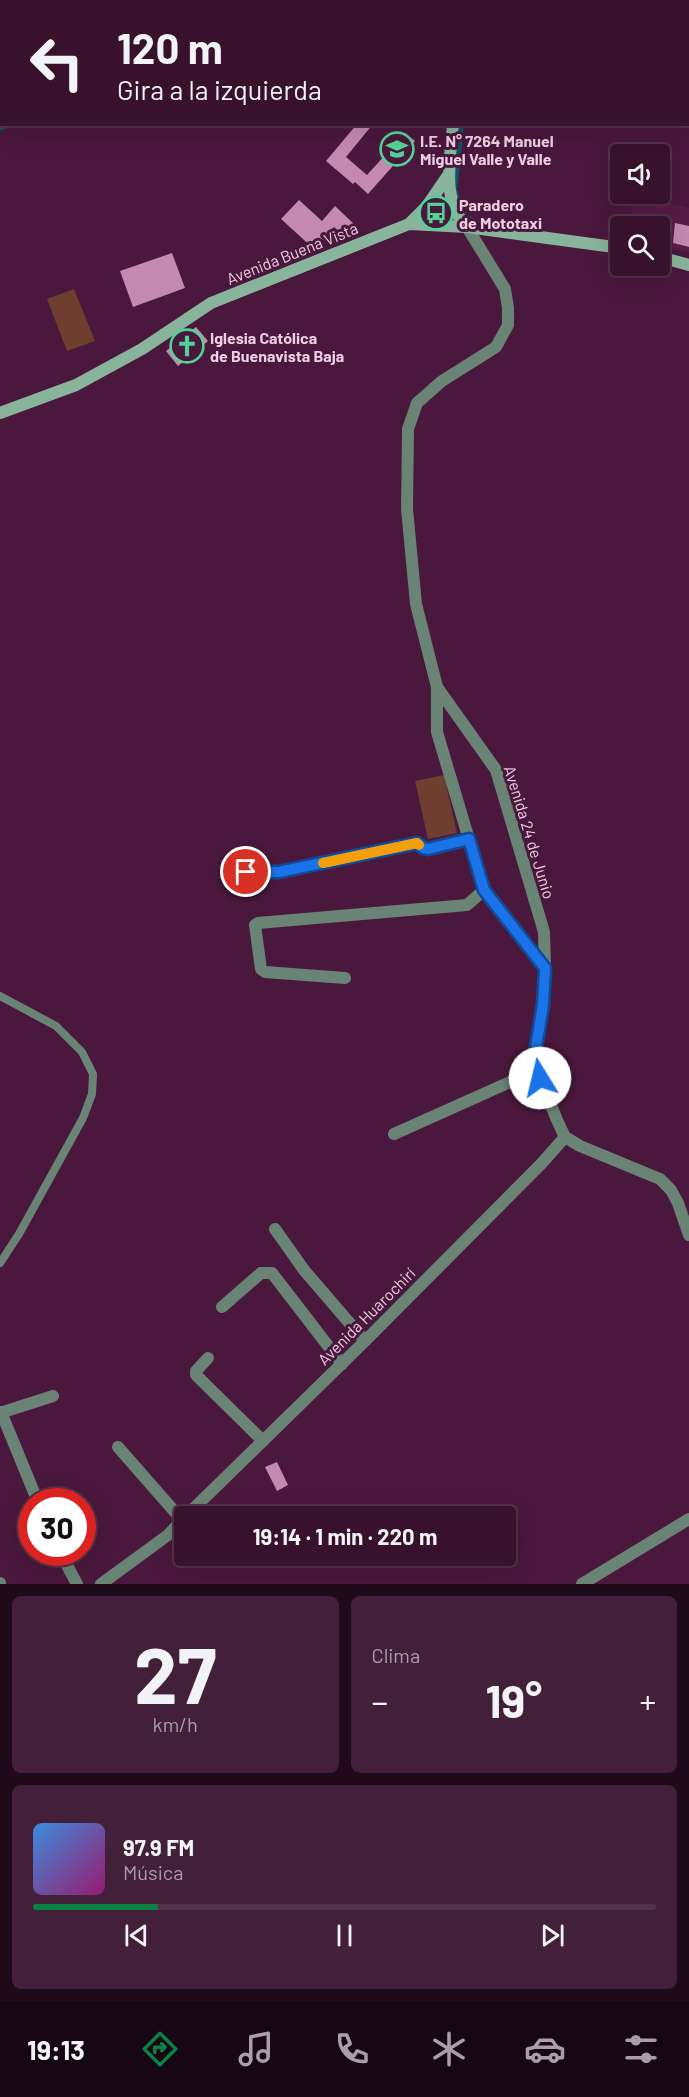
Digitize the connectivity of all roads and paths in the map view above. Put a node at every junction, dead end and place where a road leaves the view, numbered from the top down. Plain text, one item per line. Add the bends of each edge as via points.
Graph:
1 (453, 126) edge
2 (449, 173) junction
3 (409, 224) junction
4 (467, 227) junction
5 (610, 246) edge
6 (670, 260) edge
7 (689, 265) edge
8 (0, 413) edge
9 (437, 687) junction
10 (469, 839) junction
11 (246, 872) dead end
12 (484, 890) junction
13 (545, 968) junction
14 (345, 978) dead end
15 (0, 996) edge
16 (538, 1069) junction
17 (394, 1134) dead end
18 (566, 1137) junction
19 (275, 1229) dead end
20 (689, 1235) edge
21 (0, 1263) edge
22 (222, 1306) dead end
23 (365, 1341) junction
24 (208, 1358) dead end
25 (342, 1364) junction
26 (53, 1396) dead end
27 (1, 1412) edge
28 (263, 1441) junction
29 (118, 1447) dead end
30 (32, 1488) edge
31 (196, 1506) edge
32 (174, 1507) edge
33 (689, 1519) edge
34 (174, 1529) edge
35 (67, 1566) edge
36 (76, 1584) edge
37 (101, 1584) edge
38 (582, 1584) edge

1 - 2 street
2 - 3 street via 427,206
2 - 4 street via 451,202
3 - 4 street, Avenida Buena Vista
3 - 8 street, Avenida Buena Vista via 212,303 142,349 76,385
4 - 5 street, Avenida Buena Vista
4 - 9 street, Avenida 24 de Junio via 504,289 508,325 496,347 441,381 417,403 408,429 406,509 416,604
6 - 7 street
9 - 10 street, Avenida 24 de Junio via 437,732
9 - 13 street, Avenida 24 de Junio via 496,770 544,932
10 - 11 lane via 428,849 417,843 279,872
10 - 12 street, Avenida 24 de Junio
12 - 13 street, Avenida 24 de Junio
12 - 14 street via 467,905 255,925 261,969 265,972
13 - 16 street, Avenida 24 de Junio via 535,1053
15 - 21 lane via 56,1026 82,1052 93,1074 92,1094 83,1118
16 - 17 street
16 - 18 street, Avenida 24 de Junio
18 - 20 street via 660,1179 678,1203
18 - 23 street, Avenida Huarochirí
19 - 23 street via 304,1270
22 - 25 street via 261,1273 272,1272
23 - 25 street, Avenida Huarochirí
24 - 28 street via 196,1375
25 - 28 street, Avenida Huarochirí
26 - 27 street
27 - 30 street
28 - 31 street, Avenida Huarochirí
29 - 32 street
33 - 38 street
34 - 37 street, Avenida Huarochirí
35 - 36 street

